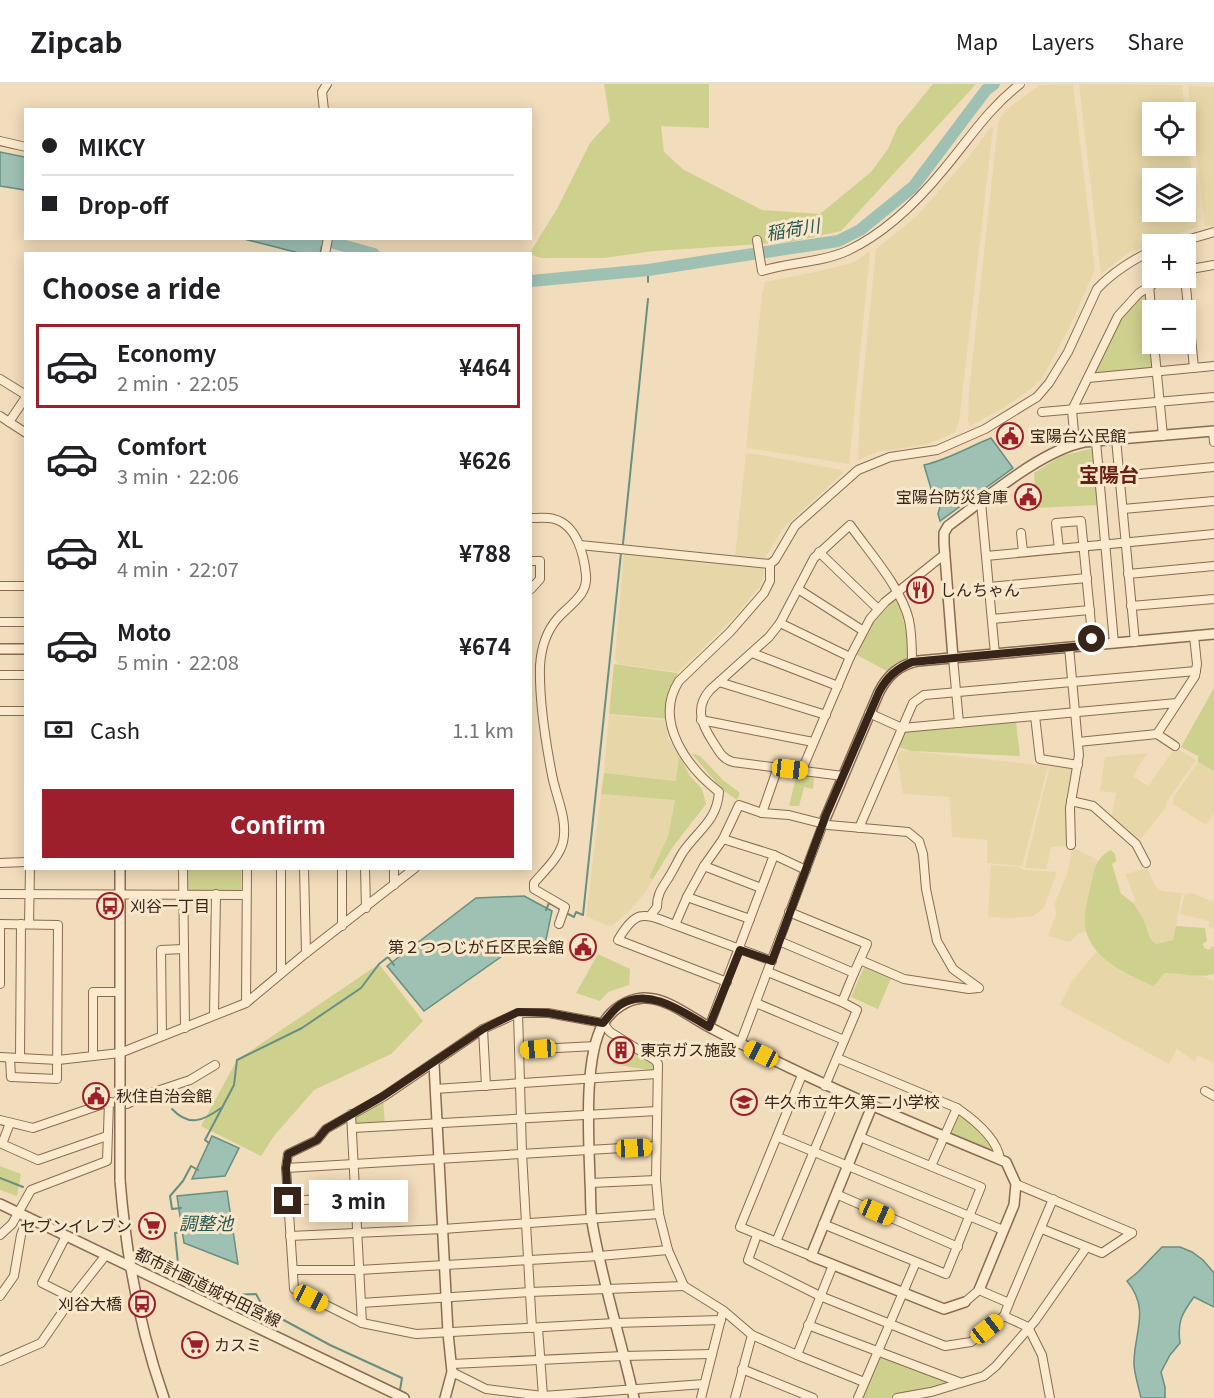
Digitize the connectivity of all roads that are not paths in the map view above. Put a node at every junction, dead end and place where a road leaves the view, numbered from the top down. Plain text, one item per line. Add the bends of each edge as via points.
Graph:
1 (327, 84) edge
2 (1020, 84) edge
3 (324, 108) edge
4 (0, 141) edge
5 (24, 147) edge
6 (1214, 232) edge
7 (1196, 237) edge
8 (758, 240) dead end
9 (1142, 256) edge
10 (1214, 265) edge
11 (1196, 268) edge
12 (1146, 288) edge
13 (1186, 288) edge
14 (1155, 354) edge
15 (1214, 366) edge
16 (1194, 368) junction
17 (1157, 372) junction
18 (1088, 378) junction
19 (0, 379) edge
20 (24, 395) edge
21 (1214, 397) edge
22 (24, 399) edge
23 (1160, 402) junction
24 (1072, 410) junction
25 (1042, 412) dead end
26 (0, 416) edge
27 (9, 422) junction
28 (1214, 431) edge
29 (24, 432) edge
30 (1163, 436) junction
31 (1116, 440) junction
32 (1096, 441) junction
33 (1214, 442) edge
34 (1075, 444) junction
35 (1214, 467) edge
36 (1119, 476) junction
37 (1214, 501) edge
38 (981, 502) junction
39 (1122, 509) junction
40 (532, 518) edge
41 (1021, 533) dead end
42 (1214, 534) edge
43 (1125, 542) junction
44 (580, 544) junction
45 (1105, 544) junction
46 (1083, 547) junction
47 (1059, 549) junction
48 (819, 552) junction
49 (1023, 552) junction
50 (945, 554) junction
51 (986, 556) junction
52 (532, 561) edge
53 (770, 564) junction
54 (1214, 566) edge
55 (1128, 574) junction
56 (1087, 578) junction
57 (0, 586) edge
58 (24, 586) edge
59 (989, 587) junction
60 (532, 588) edge
61 (798, 589) junction
62 (897, 593) junction
63 (1214, 599) edge
64 (1131, 606) junction
65 (878, 609) junction
66 (1090, 610) junction
67 (992, 619) junction
68 (0, 622) edge
69 (24, 622) edge
70 (780, 623) junction
71 (862, 630) junction
72 (1214, 634) edge
73 (1194, 636) junction
74 (1135, 642) junction
75 (1114, 643) junction
76 (1093, 645) junction
77 (1069, 647) junction
78 (0, 649) edge
79 (24, 649) edge
80 (752, 653) junction
81 (995, 654) junction
82 (849, 657) junction
83 (953, 658) junction
84 (912, 662) junction
85 (1196, 671) junction
86 (0, 675) edge
87 (24, 675) edge
88 (719, 682) junction
89 (1072, 682) junction
90 (838, 686) junction
91 (957, 692) junction
92 (1177, 704) junction
93 (0, 711) edge
94 (24, 711) edge
95 (869, 713) junction
96 (1075, 713) junction
97 (826, 715) junction
98 (1035, 716) junction
99 (701, 720) junction
100 (960, 723) junction
101 (902, 728) junction
102 (1157, 734) junction
103 (813, 742) junction
104 (1078, 742) junction
105 (1175, 746) dead end
106 (1078, 765) junction
107 (777, 767) junction
108 (802, 770) junction
109 (843, 776) junction
110 (1071, 801) junction
111 (762, 813) junction
112 (823, 824) junction
113 (859, 828) junction
114 (723, 839) junction
115 (1071, 845) dead end
116 (774, 855) junction
117 (0, 862) edge
118 (24, 862) edge
119 (1146, 863) dead end
120 (704, 866) junction
121 (30, 870) edge
122 (120, 870) edge
123 (183, 870) edge
124 (247, 870) edge
125 (281, 870) edge
126 (304, 870) edge
127 (342, 870) edge
128 (365, 870) edge
129 (394, 870) edge
130 (413, 870) edge
131 (806, 870) junction
132 (394, 885) junction
133 (761, 888) junction
134 (183, 893) junction
135 (0, 894) edge
136 (29, 894) junction
137 (120, 894) junction
138 (216, 894) junction
139 (246, 895) junction
140 (687, 897) junction
141 (366, 908) junction
142 (789, 912) junction
143 (650, 916) junction
144 (750, 919) junction
145 (0, 924) edge
146 (25, 924) junction
147 (559, 924) dead end
148 (342, 926) junction
149 (675, 926) junction
150 (779, 941) junction
151 (184, 949) junction
152 (740, 950) junction
153 (306, 953) junction
154 (860, 960) junction
155 (772, 961) junction
156 (768, 972) junction
157 (281, 973) junction
158 (854, 973) junction
159 (727, 982) junction
160 (0, 984) edge
161 (120, 992) junction
162 (842, 1002) junction
163 (246, 1003) junction
164 (756, 1003) junction
165 (518, 1012) junction
166 (214, 1014) junction
167 (603, 1023) junction
168 (709, 1027) junction
169 (185, 1028) junction
170 (483, 1029) junction
171 (162, 1036) junction
172 (844, 1040) junction
173 (740, 1044) junction
174 (595, 1046) junction
175 (519, 1050) junction
176 (93, 1056) junction
177 (0, 1057) edge
178 (120, 1057) junction
179 (10, 1058) junction
180 (20, 1058) junction
181 (837, 1058) junction
182 (58, 1060) junction
183 (434, 1064) junction
184 (215, 1065) dead end
185 (657, 1074) junction
186 (802, 1075) junction
187 (591, 1080) junction
188 (520, 1083) junction
189 (486, 1086) junction
190 (825, 1086) junction
191 (435, 1089) junction
192 (839, 1091) junction
193 (1205, 1091) dead end
194 (1214, 1096) edge
195 (108, 1102) junction
196 (872, 1106) junction
197 (957, 1108) junction
198 (657, 1111) junction
199 (351, 1114) junction
200 (588, 1114) junction
201 (521, 1119) junction
202 (0, 1120) edge
203 (10, 1123) junction
204 (438, 1125) junction
205 (352, 1128) junction
206 (107, 1136) junction
207 (778, 1137) junction
208 (860, 1137) junction
209 (944, 1137) junction
210 (656, 1146) junction
211 (589, 1150) junction
212 (814, 1150) junction
213 (522, 1154) junction
214 (439, 1158) junction
215 (1000, 1159) junction
216 (354, 1163) junction
217 (849, 1166) junction
218 (931, 1166) junction
219 (286, 1168) junction
220 (656, 1180) junction
221 (591, 1183) junction
222 (1016, 1184) junction
223 (836, 1194) junction
224 (355, 1197) junction
225 (1053, 1199) junction
226 (288, 1201) junction
227 (0, 1205) edge
228 (18, 1212) junction
229 (659, 1214) junction
230 (970, 1216) junction
231 (28, 1217) junction
232 (592, 1219) junction
233 (526, 1223) junction
234 (823, 1224) junction
235 (443, 1229) junction
236 (1042, 1229) junction
237 (1003, 1230) junction
238 (357, 1233) junction
239 (0, 1234) edge
240 (757, 1235) junction
241 (66, 1236) junction
242 (290, 1236) junction
243 (776, 1242) junction
244 (958, 1247) junction
245 (1086, 1248) junction
246 (668, 1250) junction
247 (106, 1255) junction
248 (599, 1256) junction
249 (811, 1256) junction
250 (528, 1260) junction
251 (916, 1262) junction
252 (446, 1264) junction
253 (833, 1265) junction
254 (130, 1267) junction
255 (293, 1270) junction
256 (359, 1270) junction
257 (684, 1286) junction
258 (607, 1289) junction
259 (979, 1290) junction
260 (530, 1292) junction
261 (904, 1292) junction
262 (0, 1296) edge
263 (820, 1296) junction
264 (446, 1297) junction
265 (72, 1298) junction
266 (965, 1302) joint
267 (362, 1303) junction
268 (1010, 1303) junction
269 (724, 1311) junction
270 (1004, 1316) junction
271 (721, 1320) junction
272 (362, 1323) junction
273 (615, 1323) junction
274 (890, 1324) junction
275 (808, 1325) junction
276 (1028, 1327) junction
277 (535, 1328) junction
278 (448, 1333) junction
279 (752, 1335) junction
280 (876, 1352) junction
281 (712, 1354) junction
282 (797, 1355) junction
283 (623, 1356) junction
284 (0, 1361) edge
285 (541, 1361) junction
286 (452, 1368) junction
287 (742, 1369) junction
288 (864, 1382) junction
289 (959, 1382) junction
290 (704, 1384) junction
291 (633, 1394) edge
292 (544, 1397) edge
293 (164, 1398) edge
294 (404, 1398) edge
295 (445, 1398) edge
296 (701, 1398) edge
297 (735, 1398) edge
298 (813, 1398) edge
299 (858, 1398) edge
300 (897, 1398) edge
301 (1050, 1398) edge

1 - 3 street via 322,92
2 - 8 street via 984,117 913,204 882,231 845,252 762,269
4 - 5 street
6 - 7 street
9 - 53 street via 1098,289 1068,352 1037,397 986,429 937,450 890,457 858,470 795,526
10 - 11 street
12 - 18 street via 1118,316
13 - 16 street
14 - 17 street
15 - 16 street
16 - 17 street
17 - 18 street
17 - 23 street
18 - 24 street
19 - 20 street
21 - 23 street
22 - 27 street
23 - 24 street
23 - 30 street
24 - 25 street
24 - 34 street
26 - 27 street
27 - 29 street
28 - 30 street
28 - 33 street
30 - 31 street
31 - 32 street
31 - 36 street
32 - 34 street
32 - 45 street
34 - 38 street via 1051,453
35 - 36 street
36 - 39 street
37 - 39 street
38 - 50 street via 946,530
38 - 51 street
39 - 43 street
40 - 44 street via 554,519 567,527
41 - 49 street
42 - 43 street
43 - 45 street
43 - 55 street
44 - 53 street
44 - 147 street via 585,588 546,636 540,663 542,716 564,825 558,855 534,883 534,889 565,907
45 - 46 street
45 - 75 street
46 - 47 street
46 - 47 street via 1081,521 1056,523
46 - 56 street
47 - 49 street
48 - 61 street
48 - 62 street via 850,525
48 - 65 street
49 - 51 street
50 - 62 street
50 - 83 street
51 - 59 street
52 - 60 street via 540,561 540,579
53 - 143 street via 770,582 764,593 674,689 670,707 677,744 694,770 719,792 718,802 712,817 683,852 660,890 657,907
54 - 55 street
55 - 64 street
56 - 59 street
56 - 66 street
57 - 58 street
59 - 67 street
61 - 70 street
61 - 71 street
62 - 65 street
62 - 84 street via 908,618
63 - 64 street
64 - 74 street
65 - 71 street
66 - 67 street
66 - 76 street
67 - 81 street
68 - 69 street
70 - 80 street
70 - 82 street
71 - 82 street
72 - 73 street
73 - 74 street
73 - 85 street
74 - 75 street
75 - 76 street
76 - 77 street
77 - 81 street
77 - 89 street
78 - 79 street
80 - 88 street
80 - 90 street
81 - 83 street
82 - 90 street
83 - 84 street
83 - 91 street
84 - 95 street via 886,679
85 - 89 street
85 - 92 street
86 - 87 street
88 - 97 street
88 - 99 street via 702,702
89 - 91 street
89 - 96 street
90 - 97 street
91 - 100 street
91 - 101 street via 918,698
92 - 96 street
92 - 102 street
93 - 94 street
95 - 101 street
95 - 109 street
96 - 98 street
96 - 104 street
97 - 103 street
98 - 100 street
98 - 106 street via 1040,759
99 - 103 street
99 - 107 street via 724,759
100 - 101 street
101 - 113 street
102 - 104 street
102 - 105 street
103 - 108 street
104 - 106 street
106 - 110 street
107 - 108 street
107 - 111 street
108 - 109 street
109 - 112 street
110 - 115 street
110 - 119 street via 1094,806 1136,844
111 - 112 street
111 - 114 street via 739,805
112 - 113 street
112 - 131 street
113 - 154 street via 908,832 919,842 937,941 953,969 979,988 904,979
114 - 116 street
114 - 120 street
116 - 131 street
116 - 133 street
117 - 118 street
120 - 133 street
120 - 140 street
121 - 136 street
122 - 137 street
123 - 134 street
124 - 139 street
125 - 157 street
126 - 153 street
127 - 148 street
128 - 141 street
129 - 132 street
130 - 132 street
131 - 142 street
132 - 141 street
133 - 144 street
134 - 137 street
134 - 138 street
134 - 151 street
135 - 136 street
136 - 137 street
136 - 146 street
137 - 161 street
138 - 139 street
138 - 166 street
139 - 163 street
140 - 144 street
140 - 149 street
141 - 148 street
142 - 150 street
142 - 154 street via 867,944
143 - 149 street
143 - 159 street via 638,916 618,940
144 - 152 street
145 - 146 street
145 - 160 street
146 - 180 street
146 - 182 street via 58,924
148 - 153 street
149 - 152 street
150 - 155 street
150 - 158 street
151 - 169 street
151 - 171 street via 161,950
152 - 155 street
152 - 159 street
153 - 157 street
154 - 158 street
155 - 156 street
156 - 162 street
156 - 164 street
157 - 163 street
158 - 162 street
159 - 168 street
161 - 176 street via 93,993
161 - 178 street
162 - 172 street via 857,1010
163 - 166 street
164 - 172 street
164 - 173 street
165 - 167 street
165 - 170 street
165 - 175 street
166 - 169 street
167 - 168 street via 621,1005 644,998 665,1002
167 - 174 street
167 - 185 street via 610,1032 655,1060
168 - 173 street
169 - 171 street
170 - 183 street
170 - 189 street
171 - 178 street
172 - 181 street
173 - 186 street
174 - 175 street
174 - 187 street
175 - 188 street
176 - 178 street
176 - 182 street
177 - 179 street
178 - 254 street, bridge via 120,1179
179 - 180 street
179 - 182 street via 11,1077 57,1079
180 - 182 street
181 - 190 street
181 - 197 street
183 - 191 street
183 - 199 street
184 - 195 street via 190,1080 126,1104
185 - 187 street
185 - 198 street
186 - 190 street
186 - 207 street
187 - 188 street
187 - 200 street
188 - 189 street
188 - 201 street
189 - 191 street
190 - 192 street
191 - 204 street
192 - 196 street
192 - 212 street
193 - 194 street
195 - 203 street via 33,1128
195 - 206 street
196 - 208 street
196 - 209 street
197 - 209 street
197 - 215 street via 998,1148
198 - 200 street
198 - 210 street
199 - 205 street
199 - 219 street via 326,1129 317,1140 288,1154
200 - 201 street
200 - 211 street
201 - 204 street
201 - 213 street
202 - 203 street
203 - 206 street via 2,1144 38,1161
204 - 205 street
204 - 214 street
205 - 216 street
206 - 228 street via 106,1161 31,1190
207 - 212 street
207 - 240 street via 740,1227
208 - 217 street
208 - 218 street
209 - 215 street
209 - 218 street
210 - 211 street
210 - 220 street
211 - 213 street
211 - 221 street
212 - 217 street
212 - 243 street
213 - 214 street
213 - 233 street
214 - 216 street
214 - 235 street
215 - 222 street via 1006,1161
216 - 219 street
216 - 224 street
217 - 223 street
217 - 230 street
218 - 230 street via 981,1187
219 - 226 street
220 - 221 street
220 - 229 street
221 - 232 street
222 - 225 street
222 - 237 street via 1014,1205
223 - 234 street
223 - 244 street
224 - 226 street
224 - 238 street
225 - 236 street
225 - 245 street via 1132,1233 1102,1253
226 - 242 street
227 - 228 street, 都市計画道城中田宮線
228 - 231 street, 都市計画道城中田宮線
228 - 239 street
229 - 232 street
229 - 246 street
230 - 237 street
230 - 244 street
231 - 241 street, 都市計画道城中田宮線
231 - 262 street via 14,1276
232 - 233 street
232 - 248 street
233 - 235 street
233 - 250 street
234 - 249 street
234 - 251 street
235 - 238 street
235 - 252 street
236 - 245 street
236 - 268 street
237 - 259 street
238 - 242 street
238 - 256 street
240 - 243 street
240 - 263 street via 748,1260
241 - 247 street, 都市計画道城中田宮線
241 - 265 street via 42,1283
242 - 255 street
243 - 249 street
244 - 251 street via 946,1274
245 - 276 street
246 - 248 street
246 - 257 street
247 - 254 street, 都市計画道城中田宮線
247 - 265 street
248 - 250 street
248 - 258 street
249 - 253 street
250 - 252 street
250 - 260 street
251 - 261 street
252 - 256 street
252 - 264 street
253 - 261 street
253 - 263 street
254 - 293 street via 138,1311
254 - 294 street, 都市計画道城中田宮線
255 - 256 street
255 - 272 street via 294,1289
256 - 267 street
257 - 258 street
257 - 269 street
258 - 260 street
258 - 273 street
259 - 266 street
259 - 268 street
260 - 264 street
260 - 277 street
261 - 266 street via 944,1309
261 - 274 street
263 - 274 street
263 - 275 street
264 - 267 street
264 - 278 street
265 - 284 street via 42,1343
267 - 272 street
268 - 270 street
269 - 271 street
269 - 279 street
270 - 274 street via 971,1342 945,1346
270 - 276 street
271 - 273 street
271 - 281 street
272 - 278 street via 416,1334
273 - 277 street
273 - 283 street
274 - 280 street
275 - 280 street
275 - 282 street
276 - 289 street via 984,1376
276 - 301 street via 1042,1355
277 - 278 street
277 - 285 street
278 - 286 street
279 - 282 street
279 - 287 street
280 - 288 street
280 - 289 street
281 - 283 street
281 - 290 street
282 - 288 street
283 - 285 street
283 - 291 street
285 - 286 street
285 - 292 street
286 - 292 street via 486,1389
286 - 295 street
287 - 297 street
287 - 298 street
288 - 299 street
289 - 300 street
290 - 291 street
290 - 296 street
291 - 292 street

